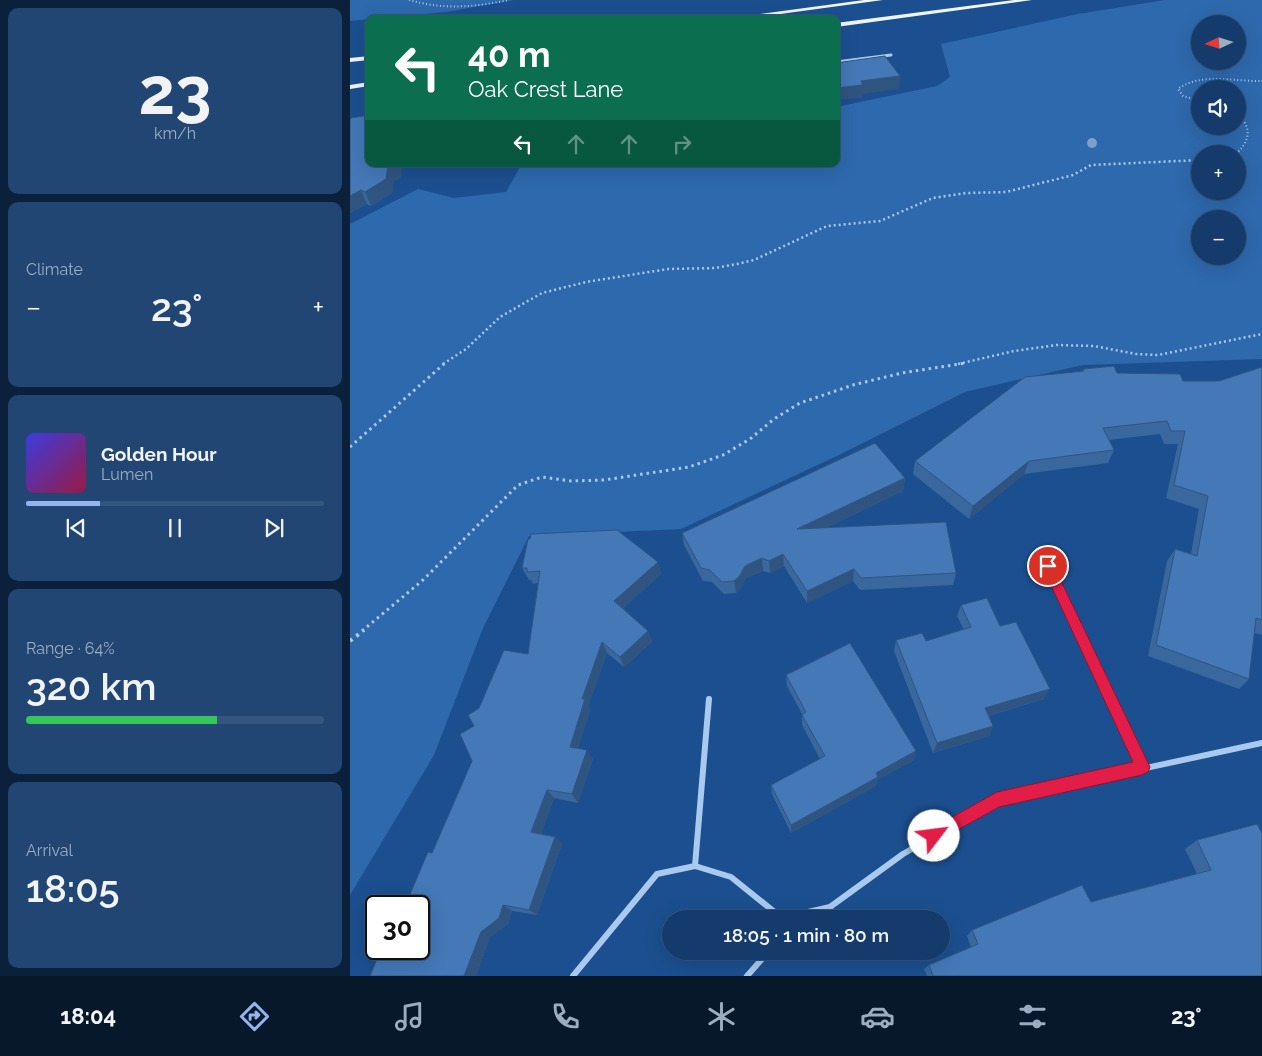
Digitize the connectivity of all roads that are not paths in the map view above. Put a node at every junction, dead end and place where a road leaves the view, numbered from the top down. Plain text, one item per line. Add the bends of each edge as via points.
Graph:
1 (880, 0) edge
2 (1029, 0) edge
3 (758, 15) edge
4 (840, 24) edge
5 (891, 55) dead end
6 (365, 58) edge
7 (350, 60) edge
8 (840, 61) edge
9 (365, 85) edge
10 (350, 87) edge
11 (1048, 566) dead end
12 (709, 699) dead end
13 (1262, 743) edge
14 (1142, 767) junction
15 (695, 866) junction
16 (772, 910) edge
17 (817, 910) edge
18 (761, 960) edge
19 (573, 976) edge
20 (747, 976) edge

1 - 3 main road
2 - 4 main road
5 - 8 street
6 - 7 main road
9 - 10 main road
11 - 14 street
12 - 15 street
13 - 14 street
14 - 17 street via 997,800 903,854 830,907
15 - 16 street via 731,877
15 - 19 street via 657,874
18 - 20 street

